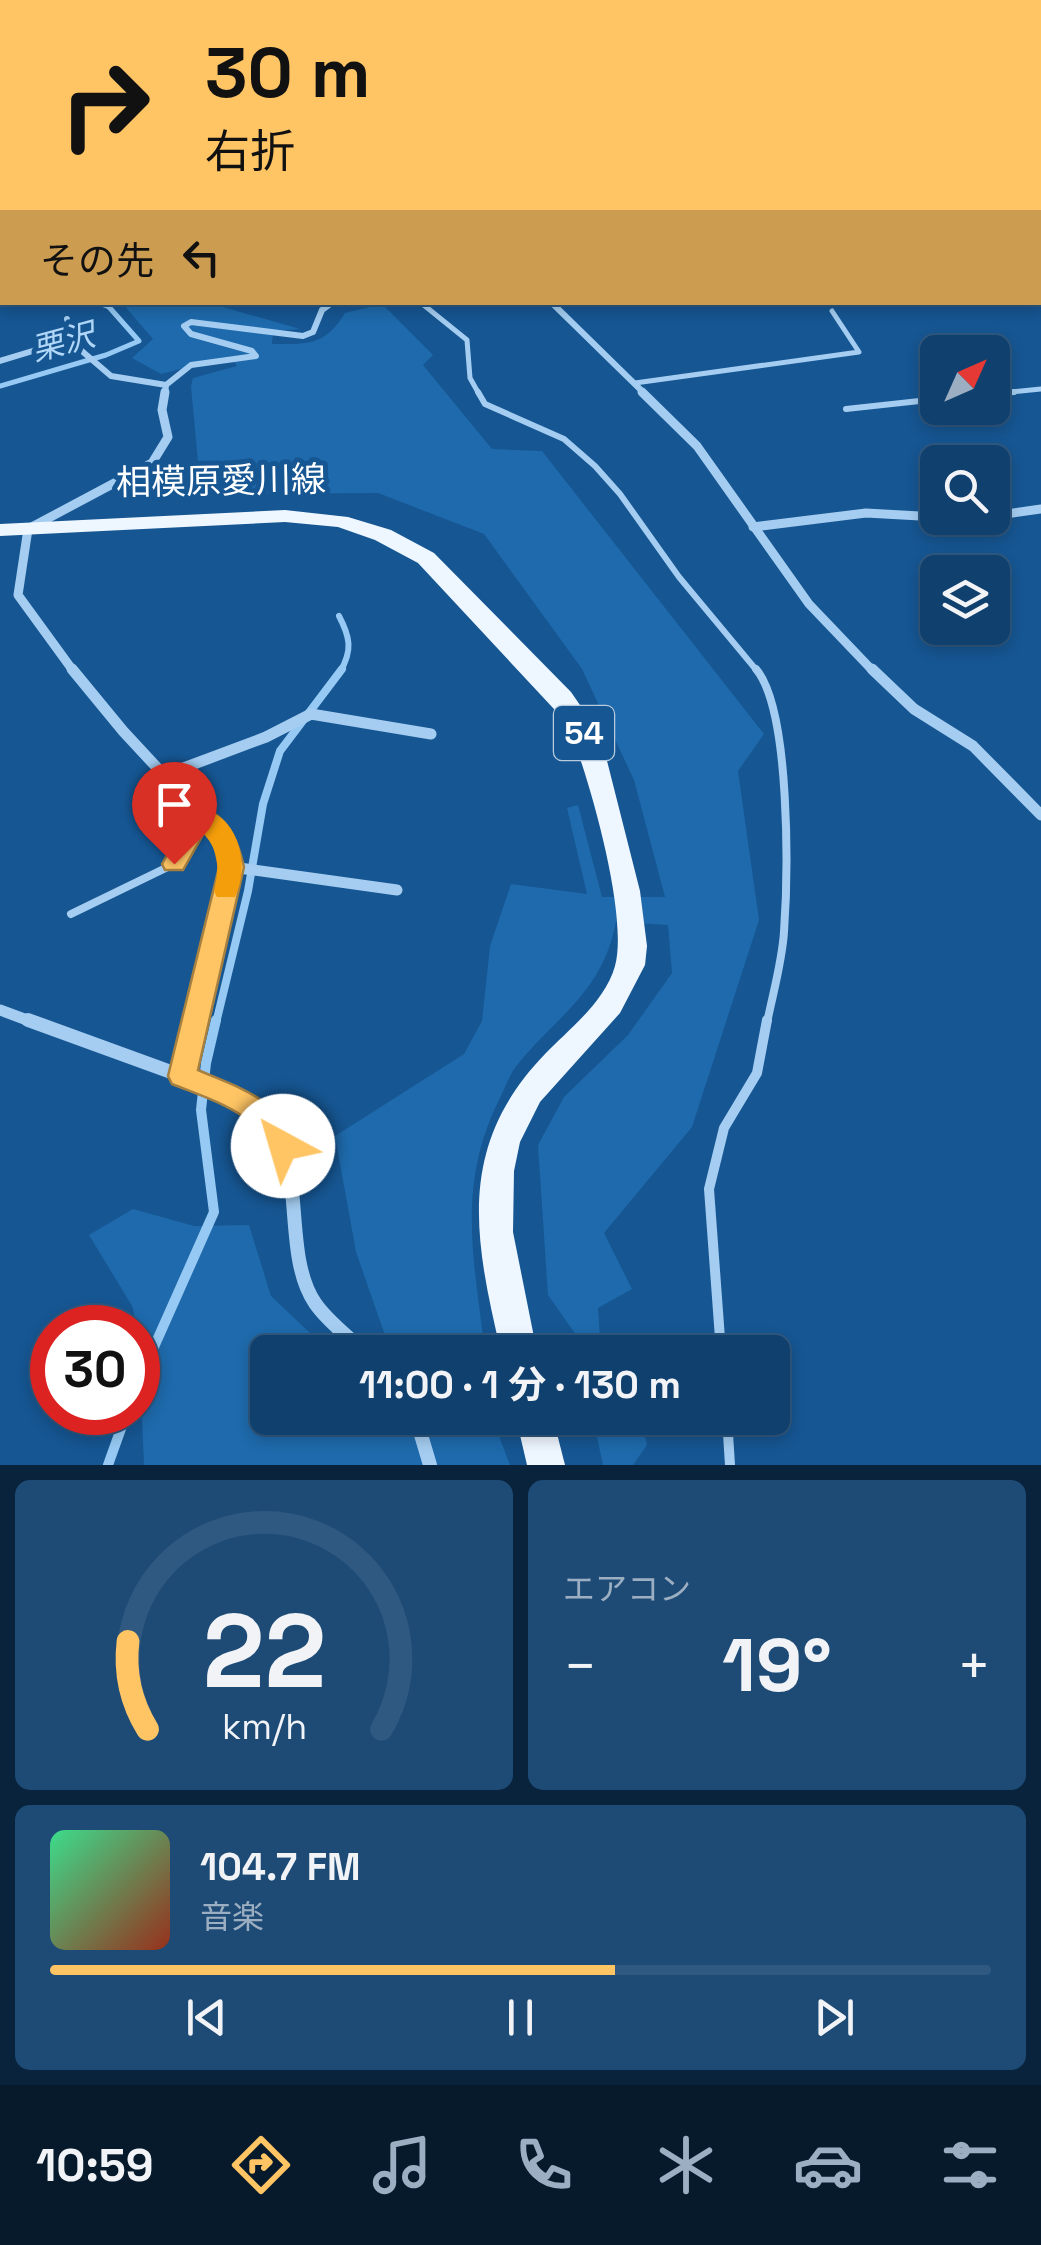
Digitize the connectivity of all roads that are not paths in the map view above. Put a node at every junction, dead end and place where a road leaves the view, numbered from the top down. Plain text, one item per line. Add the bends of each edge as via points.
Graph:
1 (329, 305) edge
2 (424, 305) edge
3 (555, 305) edge
4 (832, 311) dead end
5 (67, 319) dead end
6 (69, 340) junction
7 (0, 358) edge
8 (635, 382) junction
9 (166, 385) junction
10 (1041, 388) edge
11 (1010, 392) edge
12 (920, 402) edge
13 (846, 410) dead end
14 (1041, 510) edge
15 (1010, 514) edge
16 (920, 516) edge
17 (753, 528) junction
18 (28, 529) junction
19 (0, 530) edge
20 (431, 734) dead end
21 (162, 776) junction
22 (1041, 815) edge
23 (206, 819) junction
24 (232, 867) junction
25 (397, 890) dead end
26 (71, 914) dead end
27 (0, 1010) edge
28 (182, 1076) junction
29 (347, 1335) edge
30 (516, 1335) edge
31 (721, 1335) edge
32 (421, 1435) edge
33 (539, 1435) edge
34 (728, 1435) edge
35 (430, 1465) edge
36 (546, 1465) edge
37 (730, 1465) edge

1 - 9 street via 313,332 303,336 190,322 184,326 191,334 256,356 191,365
2 - 31 lane via 467,340 470,378 486,404 574,446 620,494 678,578 762,675 778,721 784,936 757,1074 724,1128 709,1189
3 - 8 street
4 - 8 lane via 859,352
5 - 6 street
6 - 7 street
6 - 9 street via 111,375
8 - 17 street via 697,446
9 - 18 street via 168,438 152,463
10 - 11 lane
12 - 13 lane
14 - 15 street
16 - 17 street via 866,514
17 - 22 street via 809,604 891,689 973,746
18 - 19 main road, 相模原愛川線 / 54
18 - 21 street via 17,584 24,608
18 - 30 main road, 相模原愛川線 / 54 via 285,516 341,521 383,535 426,558 579,722 634,938 621,989 536,1084 506,1138 495,1220
20 - 21 street via 311,714
21 - 23 street
23 - 24 street via 226,842
23 - 26 lane via 196,824 174,864
24 - 25 street
24 - 28 street
27 - 28 street
28 - 29 street via 266,1118 283,1146 302,1270 314,1302
32 - 35 street
33 - 36 main road
34 - 37 lane

